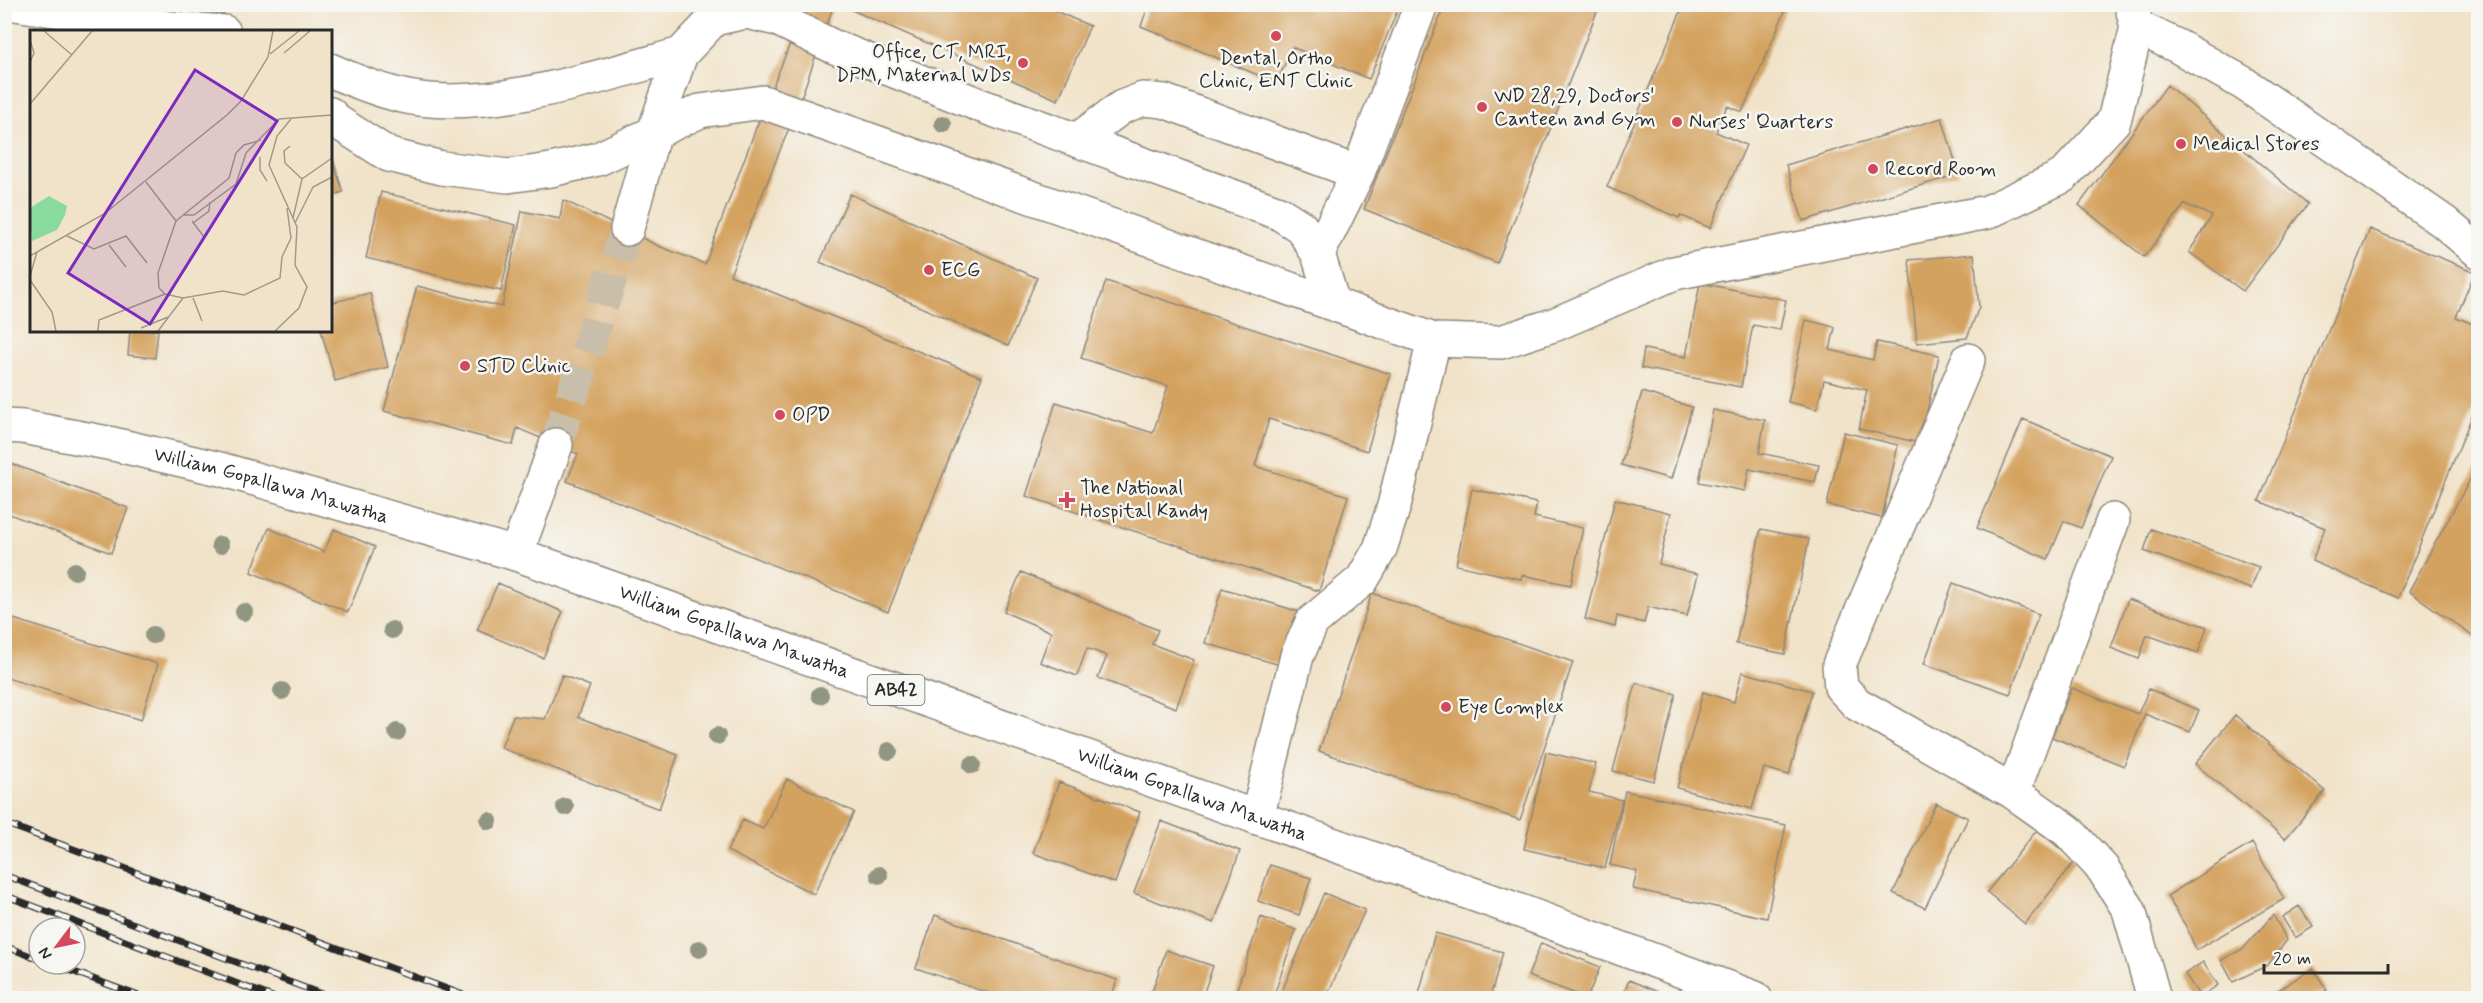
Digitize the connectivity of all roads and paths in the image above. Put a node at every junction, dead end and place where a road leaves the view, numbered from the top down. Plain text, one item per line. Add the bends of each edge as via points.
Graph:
1 (15, 4) edge
2 (1420, 7) dead end
3 (2134, 16) edge
4 (197, 30) edge
5 (681, 54) junction
6 (332, 71) edge
7 (332, 116) edge
8 (654, 132) junction
9 (1077, 140) junction
10 (1358, 172) junction
11 (627, 230) tunnel mouth
12 (2478, 251) edge
13 (1318, 254) junction
14 (1333, 303) junction
15 (1434, 340) junction
16 (1968, 360) dead end
17 (4, 426) edge
18 (556, 445) tunnel mouth
19 (2113, 520) dead end
20 (516, 554) junction
21 (2013, 792) junction
22 (1257, 818) junction
23 (1755, 999) edge
24 (2154, 999) edge

1 - 4 main road
2 - 10 main road
3 - 12 main road via 2177,46 2243,83 2444,222
3 - 15 main road via 2114,121 2063,176 1988,212 1674,273 1556,324 1501,342
5 - 6 main road via 575,84 451,101 400,96
5 - 8 main road
5 - 9 main road via 714,19 746,12 777,19 832,46
7 - 8 main road via 389,155 441,168 508,176 598,159
8 - 11 main road
8 - 14 main road via 700,111 763,102
9 - 10 main road via 1122,107 1143,99 1164,101
9 - 13 main road via 1280,213 1301,227
10 - 13 main road
13 - 14 main road
14 - 15 main road
15 - 22 main road via 1380,549 1362,580 1312,622 1297,656
16 - 21 main road via 1839,665 1841,687 1857,704
17 - 20 main road, William Gopallawa Mawatha / AB42 via 113,444 220,468
18 - 20 main road
19 - 21 main road
20 - 22 main road, William Gopallawa Mawatha / AB42
21 - 24 main road via 2068,831 2103,869 2129,910
22 - 23 main road, William Gopallawa Mawatha / AB42 via 1665,963

